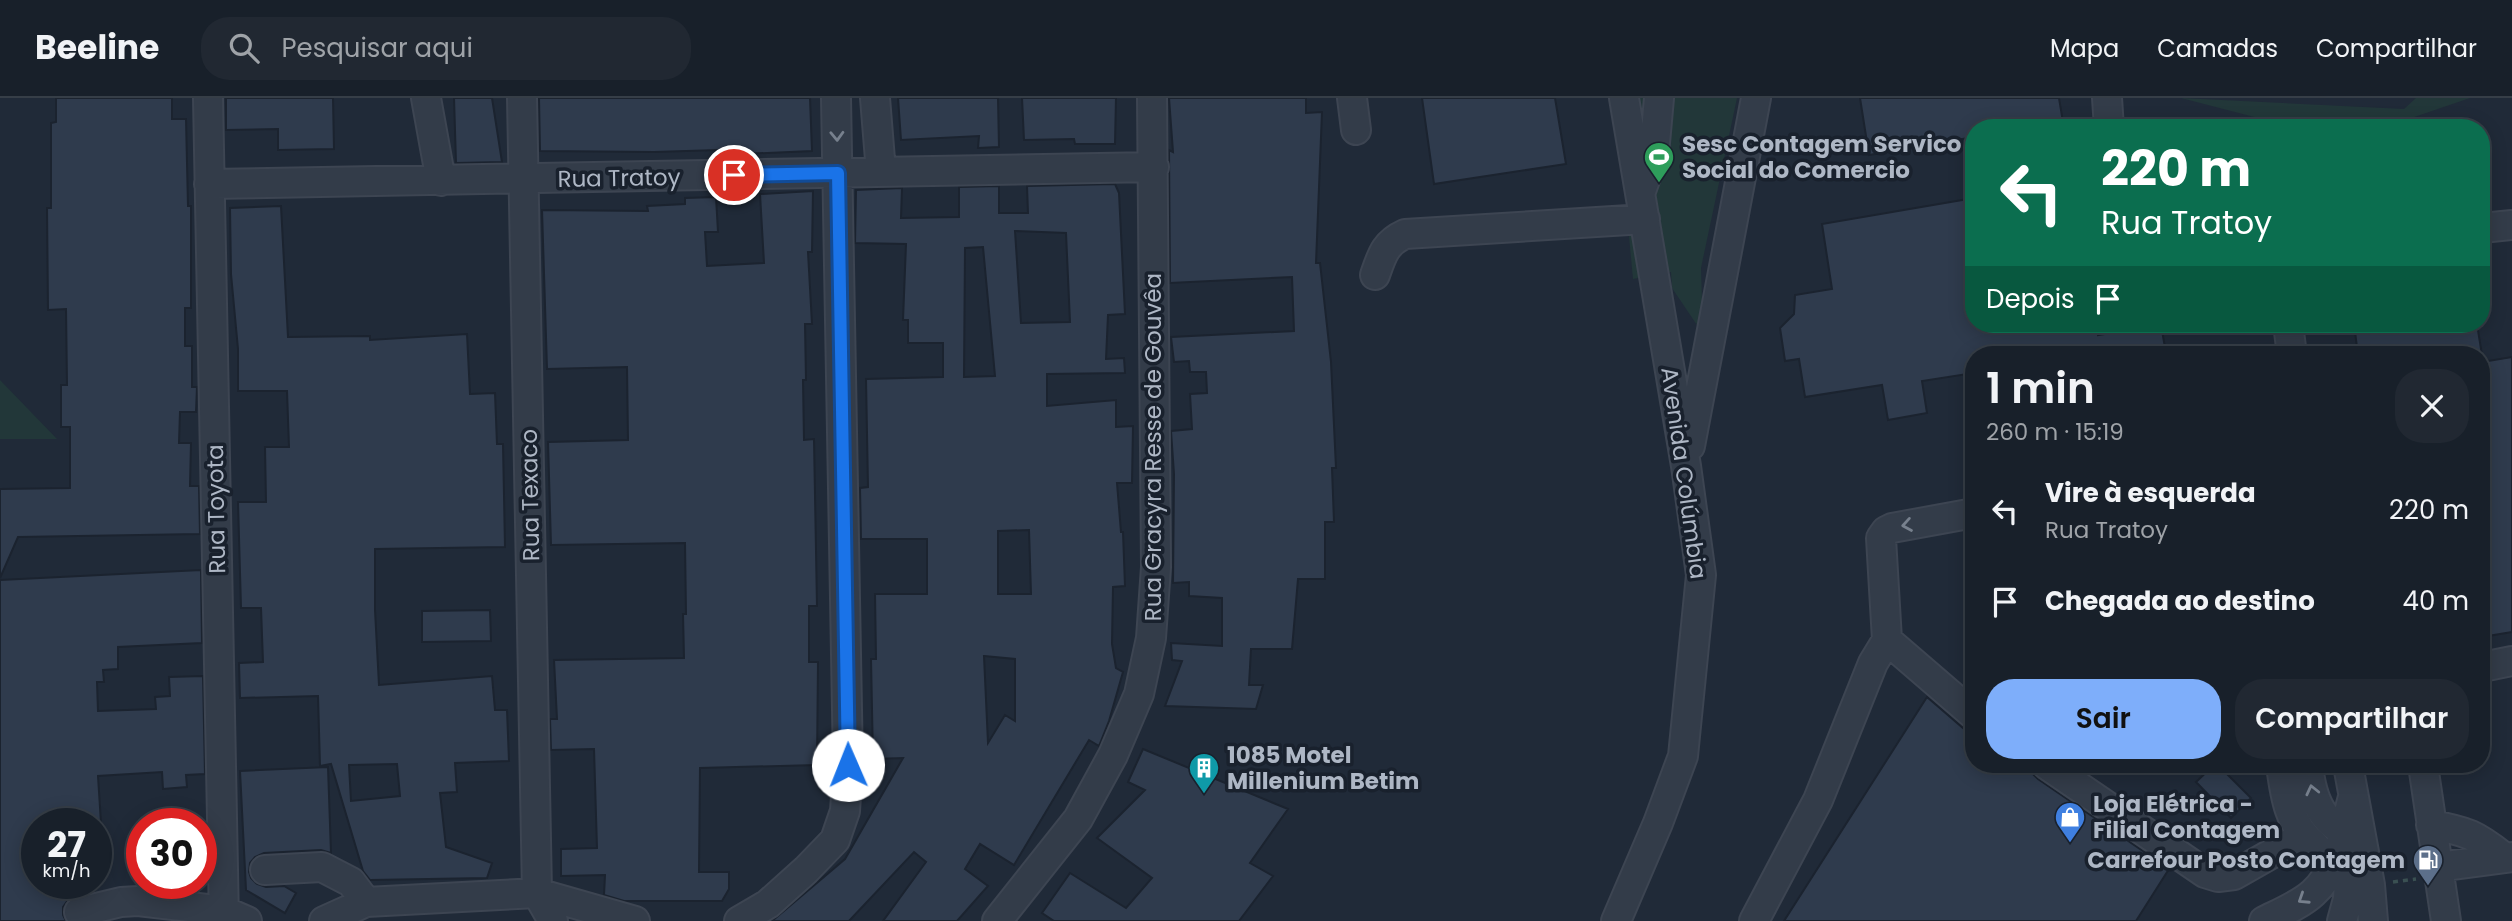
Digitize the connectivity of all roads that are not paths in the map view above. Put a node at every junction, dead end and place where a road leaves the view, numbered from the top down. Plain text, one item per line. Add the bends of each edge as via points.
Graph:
1 (208, 98) edge
2 (426, 98) edge
3 (522, 98) edge
4 (836, 98) edge
5 (875, 98) edge
6 (1152, 98) edge
7 (1352, 98) edge
8 (1624, 98) edge
9 (1659, 98) edge
10 (1756, 98) edge
11 (2107, 98) edge
12 (2108, 119) edge
13 (1356, 130) dead end
14 (1154, 167) junction
15 (881, 172) junction
16 (838, 173) junction
17 (525, 179) junction
18 (440, 181) junction
19 (209, 184) junction
20 (1643, 206) junction
21 (2512, 225) edge
22 (2490, 227) edge
23 (1375, 275) dead end
24 (1686, 466) junction
25 (1965, 515) edge
26 (1887, 640) junction
27 (2512, 661) edge
28 (2490, 665) edge
29 (1965, 707) edge
30 (2059, 773) edge
31 (2282, 773) edge
32 (2309, 773) edge
33 (2349, 773) edge
34 (2424, 773) edge
35 (2431, 825) junction
36 (2303, 836) junction
37 (2354, 855) junction
38 (2508, 857) edge
39 (265, 870) dead end
40 (2439, 872) junction
41 (537, 893) junction
42 (366, 902) junction
43 (79, 912) dead end
44 (232, 918) edge
45 (324, 921) edge
46 (553, 921) edge
47 (635, 921) edge
48 (739, 921) edge
49 (997, 921) edge
50 (1616, 921) edge
51 (1754, 921) edge
52 (2264, 921) edge
53 (2342, 921) edge
54 (2372, 921) edge
55 (2446, 921) edge

1 - 19 street, Rua Toyota
2 - 18 street
3 - 17 street, Rua Texaco
4 -> 16 street
5 - 15 street
6 - 14 street, Rua Gracyra Resse de Gouvêa
7 - 13 street
8 - 20 street, Avenida Colúmbia
9 - 20 street
10 - 24 street
11 - 12 street
14 - 15 street, Rua Tratoy
14 - 49 street, Rua Gracyra Resse de Gouvêa via 1156,567 1151,638 1139,694 1113,755 1078,819
15 - 16 street, Rua Tratoy
16 - 17 street, Rua Tratoy
16 - 48 street via 848,765 845,811 828,848 768,904
17 - 18 street, Rua Tratoy
17 - 41 street, Rua Texaco
18 - 19 street, Rua Tratoy
19 - 44 street, Rua Toyota
20 - 23 street via 1405,234 1385,247
20 - 24 street, Avenida Colúmbia
21 - 22 street
24 - 50 street, Avenida Colúmbia via 1701,575 1683,756
25 -> 26 street via 1892,528 1881,538
26 - 29 street
26 - 51 street via 1873,663 1818,800
27 - 28 street
30 - 36 street via 2205,873 2218,877 2234,874
31 - 36 street via 2286,801
37 -> 32 street via 2322,814
33 - 37 street
34 - 35 street
35 - 38 street via 2462,830
35 - 40 street
36 - 37 street
37 -> 52 street via 2313,894
37 - 53 street
37 - 54 street
38 - 40 street
39 - 42 street via 322,867 351,882
40 - 55 street
41 - 42 street
41 - 46 street
41 - 47 street
42 - 45 street
43 - 44 street via 138,901

